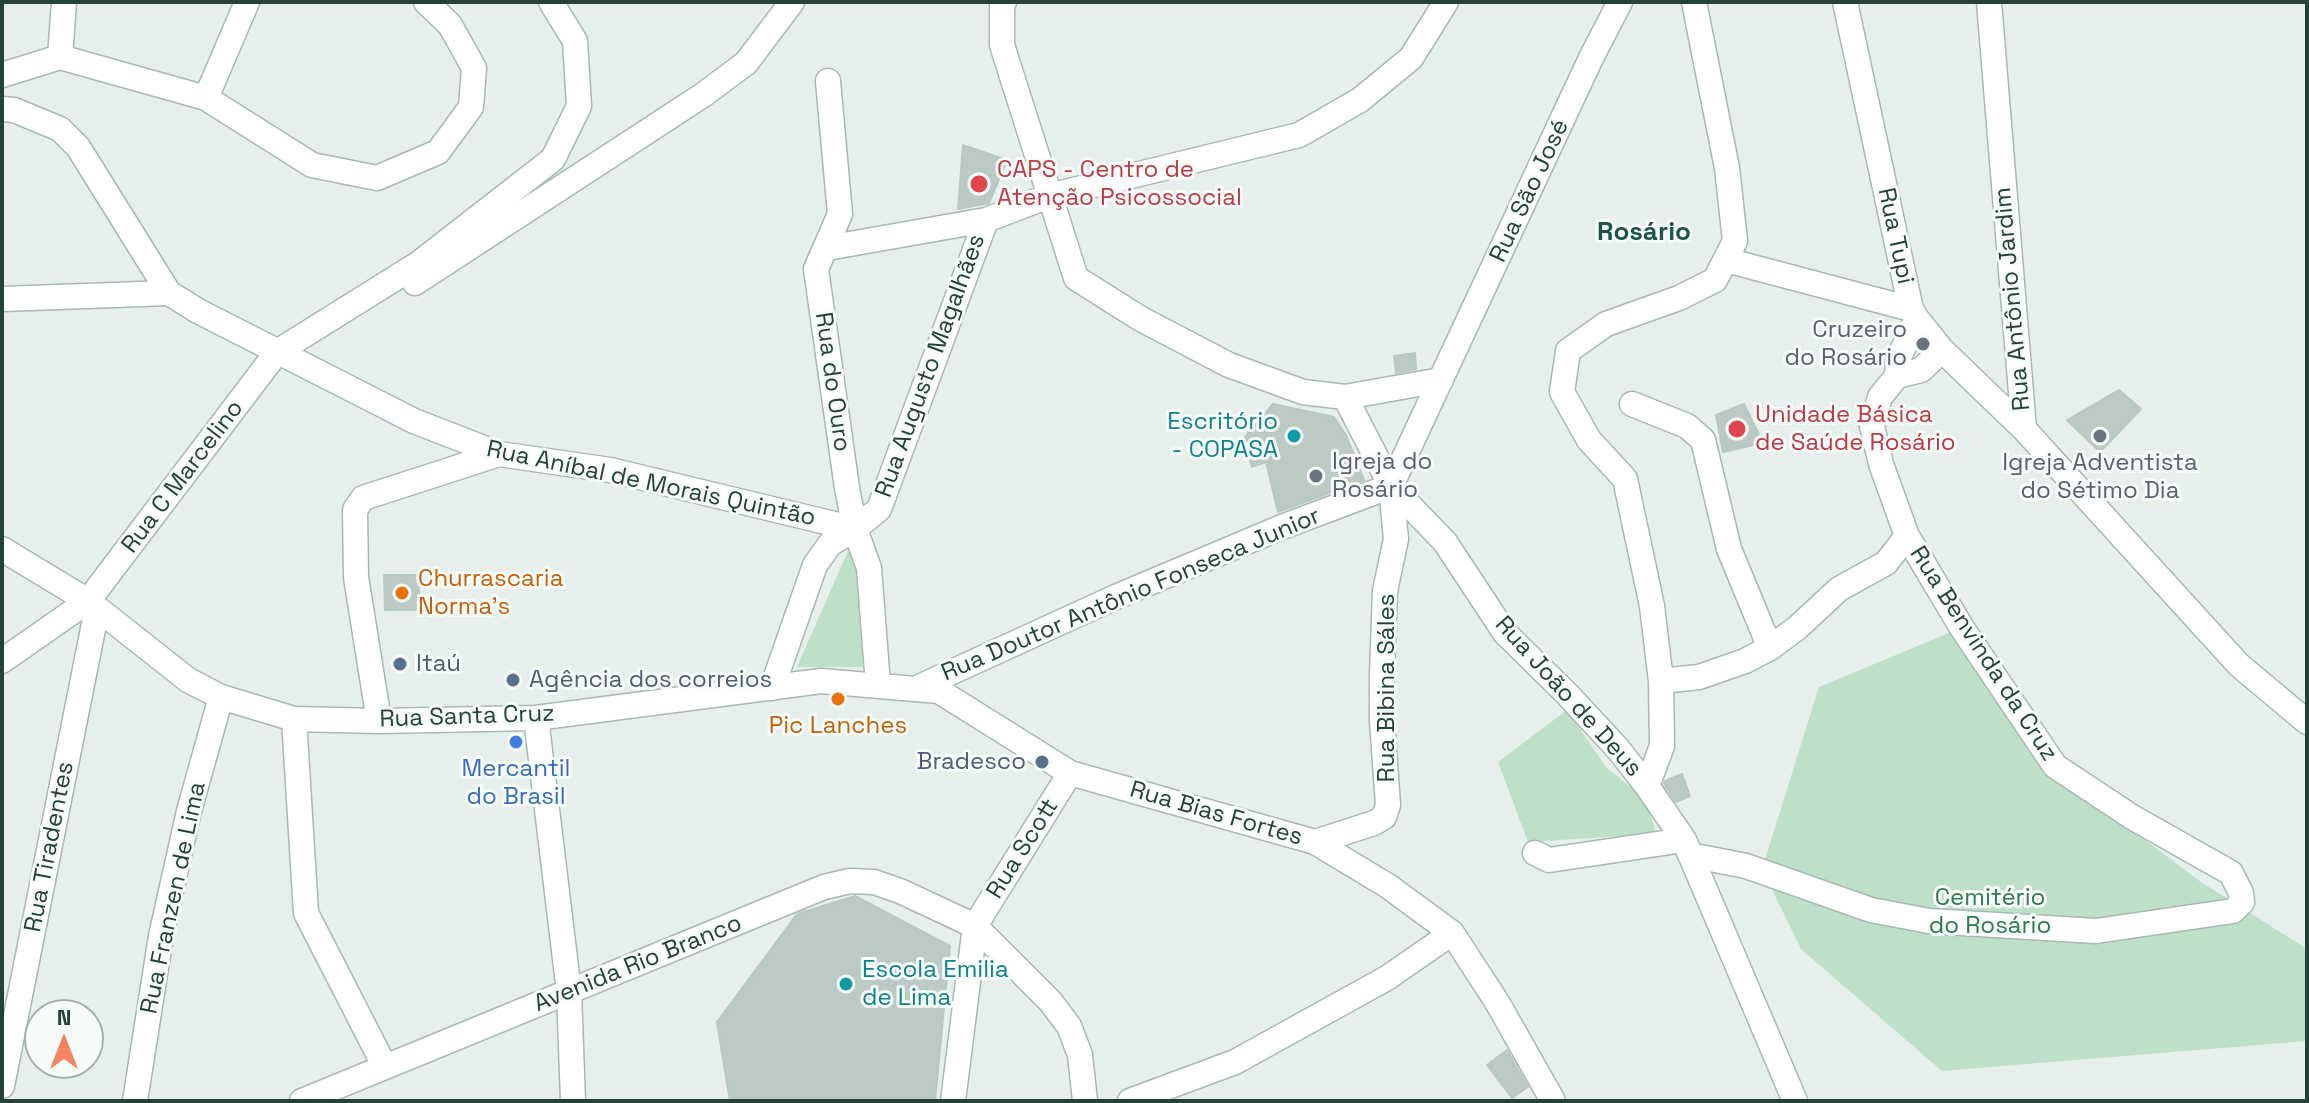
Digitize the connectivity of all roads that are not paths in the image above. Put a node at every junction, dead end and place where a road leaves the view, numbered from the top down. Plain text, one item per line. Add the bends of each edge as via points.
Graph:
1 (64, 2) edge
2 (247, 2) edge
3 (426, 2) edge
4 (551, 2) edge
5 (792, 2) edge
6 (1004, 2) edge
7 (1446, 2) edge
8 (1620, 2) edge
9 (1694, 2) edge
10 (1845, 2) edge
11 (1989, 2) edge
12 (60, 57) junction
13 (2, 75) edge
14 (828, 81) dead end
15 (206, 98) junction
16 (2, 109) edge
17 (1049, 196) junction
18 (986, 220) junction
19 (827, 248) junction
20 (1726, 260) junction
21 (169, 293) junction
22 (2, 299) edge
23 (343, 311) junction
24 (1914, 314) junction
25 (1942, 350) junction
26 (277, 352) junction
27 (1897, 376) junction
28 (1441, 380) junction
29 (1345, 397) junction
30 (1632, 404) dead end
31 (2024, 429) junction
32 (499, 454) junction
33 (1391, 486) junction
34 (855, 529) junction
35 (1907, 536) junction
36 (2, 549) edge
37 (93, 605) junction
38 (1770, 648) junction
39 (2, 661) edge
40 (1661, 681) junction
41 (878, 685) junction
42 (772, 688) junction
43 (917, 688) junction
44 (221, 697) junction
45 (536, 718) junction
46 (294, 719) junction
47 (379, 721) junction
48 (2307, 722) edge
49 (1070, 773) junction
50 (1647, 786) junction
51 (1315, 842) junction
52 (1687, 848) junction
53 (1535, 853) dead end
54 (975, 926) junction
55 (1452, 933) junction
56 (569, 992) junction
57 (385, 1067) junction
58 (2, 1086) edge
59 (135, 1101) edge
60 (302, 1101) edge
61 (573, 1101) edge
62 (953, 1101) edge
63 (1085, 1101) edge
64 (1130, 1101) edge
65 (1553, 1101) edge
66 (1795, 1101) edge

1 - 12 street
2 - 15 street
3 - 15 street via 450,25 474,68 471,107 438,152 377,178 312,165
4 - 23 street via 575,41 579,106 553,159 418,264
5 - 23 street via 746,63 703,95 397,294
6 - 17 street via 1002,45
7 - 17 street, Rua Augusto Magalhães via 1411,58 1360,100 1299,135
8 - 28 street, Rua São José
9 - 20 street via 1727,168 1735,241
10 - 24 street, Rua Tupi
11 - 31 street, Rua Antônio Jardim
12 - 13 street
12 - 15 street
14 - 19 street, Rua do Ouro via 840,214
16 - 21 street via 60,129 78,147
17 - 18 street, Rua Augusto Magalhães
17 - 29 street via 1076,278 1229,365 1303,392
18 - 19 street
18 - 34 street, Rua Augusto Magalhães via 879,509
19 - 34 street, Rua do Ouro via 816,269
20 - 24 street
20 - 40 street via 1715,280 1606,324 1568,351 1562,392 1589,440 1625,479 1652,606
21 - 22 street
21 - 26 street, Rua Aníbal de Morais Quintão
23 - 26 street
24 - 25 street, Rua Tupi
24 - 27 street, Rua Benvinda da Cruz
25 - 27 street via 1921,370
25 - 31 street, Rua Tupi
26 - 32 street, Rua Aníbal de Morais Quintão via 414,421
26 - 37 street, Rua C Marcelino
27 - 35 street, Rua Benvinda da Cruz via 1880,397 1872,426
28 - 29 street
28 - 33 street, Rua São José
29 - 33 street
30 - 38 street via 1687,426 1703,440 1729,549
31 - 48 street, Rua Antônio Jardim via 2239,665
32 - 34 street, Rua Aníbal de Morais Quintão via 610,470
32 - 47 street via 363,498 355,510 356,577
33 - 43 street, Rua Doutor Antônio Fonseca Junior via 1131,590
33 - 50 street, Rua João de Deus via 1445,542 1505,633 1568,695
33 - 51 street, Rua Bibina Sáles via 1396,539 1385,591 1382,674 1388,805 1384,817 1374,823
34 - 41 street, Rua do Ouro via 869,568
34 - 42 street, Rua Augusto Magalhães via 830,544 815,565
35 - 38 street via 1886,563 1839,589
35 - 52 street, Rua Benvinda da Cruz via 2055,766 2231,873 2242,902 2233,911 2096,931 1929,921 1871,910
36 - 37 street, Rua Santa Cruz
37 - 39 street
37 - 44 street, Rua Santa Cruz via 188,680
37 - 58 street, Rua Tiradentes
38 - 40 street via 1699,677
40 - 50 street via 1662,746
41 - 42 street, Rua Santa Cruz via 821,681
41 - 43 street, Rua Bias Fortes
42 - 45 street, Rua Santa Cruz
43 - 49 street, Rua Bias Fortes via 939,691
44 - 46 street, Rua Santa Cruz
44 - 59 street, Rua Franzen de Lima via 161,936
45 - 47 street, Rua Santa Cruz
45 - 56 street
46 - 47 street, Rua Santa Cruz
46 - 57 street via 306,913
49 - 51 street, Rua Bias Fortes
49 - 54 street, Rua Scott
50 - 52 street, Rua João de Deus
51 - 55 street, Rua Bias Fortes
52 - 53 street via 1549,860
52 - 66 street, Rua João de Deus
54 - 56 street, Avenida Rio Branco via 900,891 850,881
54 - 62 street
54 - 63 street, Avenida Rio Branco via 1069,1026 1080,1055
55 - 64 street via 1387,978 1235,1062
55 - 65 street, Rua Bias Fortes
56 - 57 street, Avenida Rio Branco
56 - 61 street
57 - 60 street, Avenida Rio Branco

